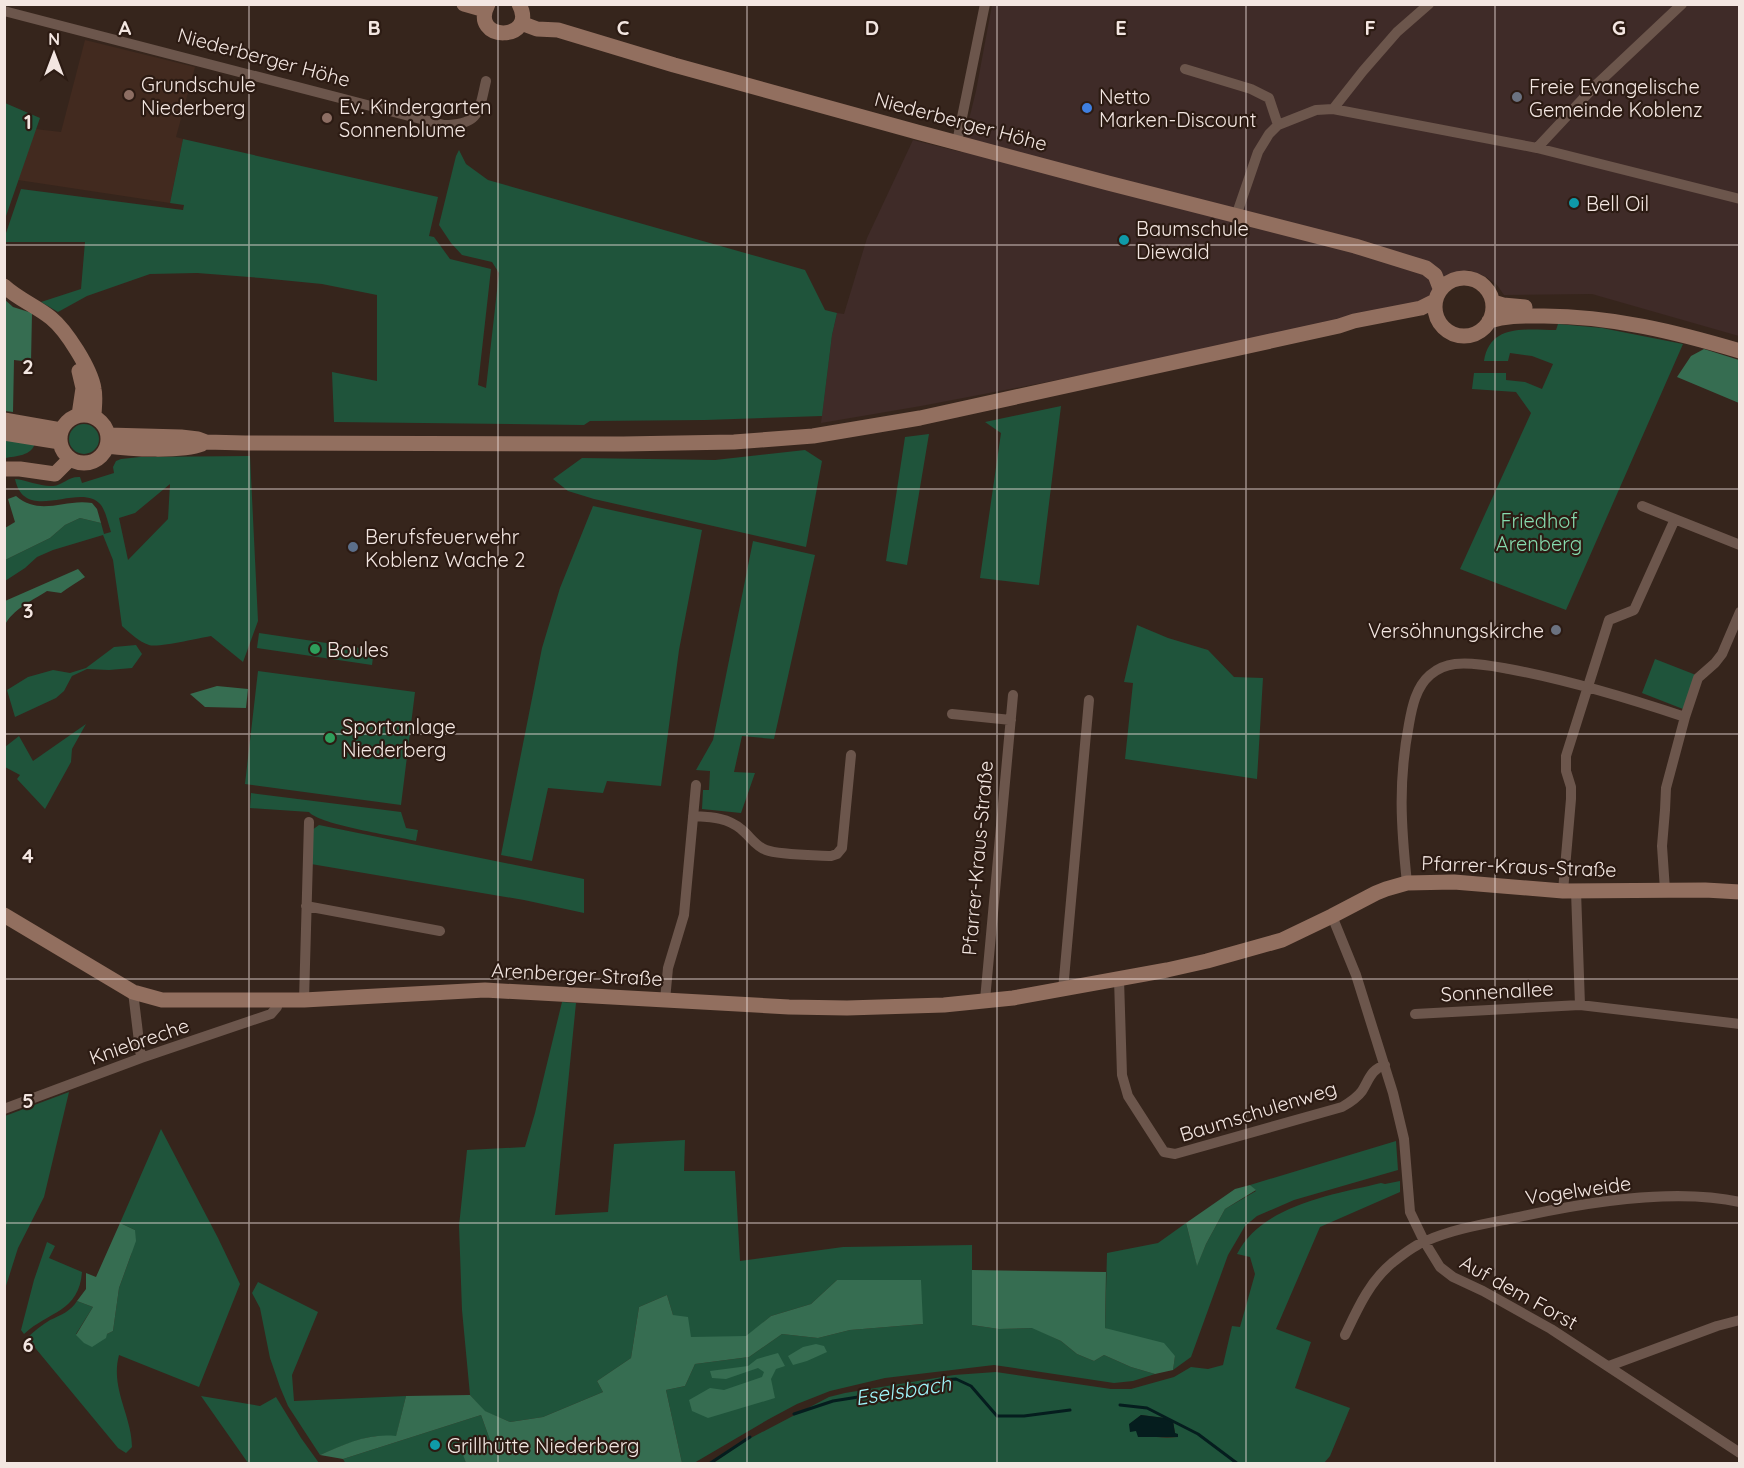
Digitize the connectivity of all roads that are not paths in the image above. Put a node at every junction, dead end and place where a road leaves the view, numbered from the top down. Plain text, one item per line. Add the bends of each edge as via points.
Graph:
1 (464, 4) edge
2 (985, 4) edge
3 (1429, 4) edge
4 (1682, 4) edge
5 (487, 7) edge
6 (4, 11) edge
7 (521, 14) edge
8 (1185, 69) dead end
9 (486, 81) dead end
10 (1334, 109) junction
11 (1278, 125) junction
12 (957, 142) junction
13 (1537, 148) junction
14 (1740, 199) edge
15 (1236, 216) junction
16 (1355, 246) junction
17 (1456, 278) junction
18 (4, 286) edge
19 (1438, 295) junction
20 (1493, 302) junction
21 (1438, 321) junction
22 (1490, 321) junction
23 (1339, 326) junction
24 (1740, 342) edge
25 (1740, 351) edge
26 (87, 416) junction
27 (4, 420) edge
28 (4, 433) edge
29 (60, 436) junction
30 (108, 441) junction
31 (70, 459) junction
32 (4, 469) edge
33 (1642, 506) dead end
34 (1675, 519) junction
35 (1740, 545) edge
36 (1740, 612) edge
37 (1587, 688) junction
38 (1013, 695) dead end
39 (1089, 700) dead end
40 (952, 714) dead end
41 (1685, 717) junction
42 (1011, 720) junction
43 (851, 755) dead end
44 (696, 785) dead end
45 (693, 816) junction
46 (309, 822) dead end
47 (1407, 884) junction
48 (1665, 890) junction
49 (1569, 891) junction
50 (1740, 892) edge
51 (306, 906) junction
52 (4, 915) edge
53 (1332, 916) junction
54 (440, 931) dead end
55 (1119, 979) junction
56 (1062, 990) junction
57 (133, 992) junction
58 (277, 1000) junction
59 (304, 1000) junction
60 (665, 1000) junction
61 (985, 1000) junction
62 (1580, 1005) junction
63 (847, 1008) joint
64 (1415, 1014) dead end
65 (1740, 1024) edge
66 (141, 1058) junction
67 (1385, 1065) junction
68 (4, 1109) edge
69 (1740, 1202) edge
70 (1424, 1241) junction
71 (1740, 1320) edge
72 (1345, 1335) dead end
73 (1609, 1366) junction
74 (1740, 1453) edge

1 - 5 street
2 - 12 street
3 - 10 street via 1397,32
4 - 13 street via 1595,86
5 - 7 street via 486,21 497,33 508,34 518,28
6 - 9 street, Niederberger Höhe via 444,125 468,122 479,110
7 - 12 street, Niederberger Höhe via 537,29 558,30
8 - 11 street via 1261,93 1269,98
10 - 11 street via 1316,110
10 - 13 street
11 - 15 street via 1258,152
12 - 15 street, Niederberger Höhe
13 - 14 street
15 - 16 street, Niederberger Höhe
16 - 17 street, Niederberger Höhe via 1420,256
16 - 19 street, Niederberger Höhe via 1426,268 1435,275
17 - 19 street
17 - 20 street via 1470,278 1483,284
18 - 26 street via 62,328 87,367 94,388
19 - 21 street via 1434,311
19 - 23 street via 1421,309
20 - 22 street
20 - 24 street via 1605,313
21 - 22 street via 1446,330 1462,336 1477,333
21 - 23 street
22 - 25 street via 1510,316 1590,318
23 - 30 street via 920,417 813,436 623,444 206,442 181,448 127,449
26 - 29 street via 68,420
26 - 30 street via 103,424
27 - 29 street
28 - 29 street
29 - 31 street via 63,452
30 - 31 street via 95,461 82,463
31 - 32 street via 55,474
33 - 34 street
34 - 35 street
34 - 37 street, Sonnenallee via 1634,610 1609,620
36 - 41 street via 1722,654 1698,678
37 - 41 street
37 - 47 street via 1541,675 1469,664 1446,666 1425,680 1414,700 1401,778
37 - 49 street, Sonnenallee via 1566,756 1571,788
38 - 42 street, Pfarrer-Kraus-Straße
39 - 56 street
40 - 42 street
41 - 48 street via 1665,795
42 - 61 street, Pfarrer-Kraus-Straße
43 - 45 street via 842,848 837,854 770,851 758,846 729,821
44 - 45 street
45 - 60 street via 684,915 668,968
46 - 51 street
47 - 49 street, Pfarrer-Kraus-Straße via 1454,882
47 - 53 street, Pfarrer-Kraus-Straße via 1386,889
48 - 49 street, Pfarrer-Kraus-Straße
48 - 50 street, Pfarrer-Kraus-Straße
49 - 62 street, Sonnenallee
51 - 54 street
51 - 59 street
52 - 57 street, Arenberger Straße
53 - 55 street, Pfarrer-Kraus-Straße via 1267,945
53 - 67 street, Auf dem Forst
55 - 56 street, Pfarrer-Kraus-Straße
55 - 67 street, Baumschulenweg via 1122,1075 1128,1095 1164,1152 1174,1154 1342,1107 1356,1098 1374,1070
56 - 61 street, Pfarrer-Kraus-Straße
57 - 58 street, Arenberger Straße via 173,1001
57 - 66 street
58 - 59 street, Arenberger Straße
58 - 66 street, Kniebreche via 271,1014
59 - 60 street, Arenberger Straße via 485,990
60 - 63 street, Arenberger Straße
61 - 63 street, Pfarrer-Kraus-Straße
62 - 64 street, Sonnenallee
62 - 65 street, Sonnenallee
66 - 68 street, Kniebreche
67 - 70 street, Auf dem Forst via 1402,1132 1410,1212
69 - 70 street, Vogelweide via 1674,1196 1611,1201 1478,1225
70 - 72 street, Vogelweide via 1390,1264 1374,1282
70 - 73 street, Auf dem Forst via 1440,1267 1453,1277 1551,1329
71 - 73 street
73 - 74 street, Auf dem Forst

